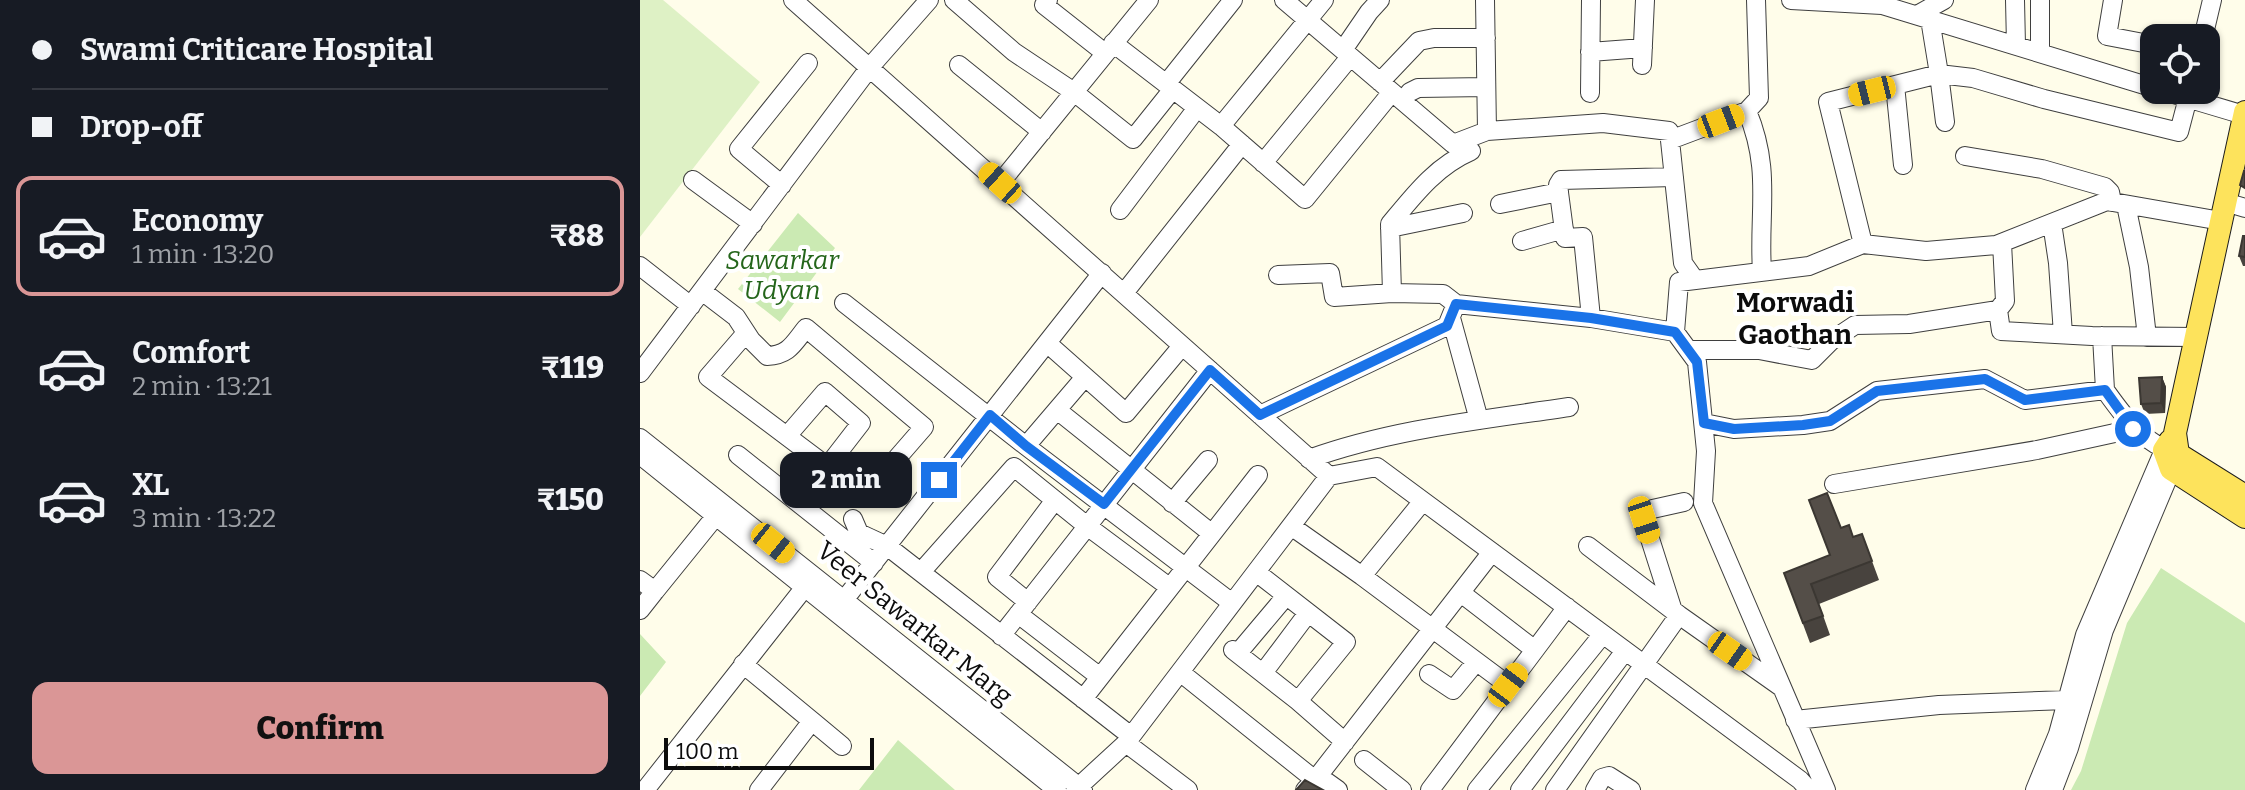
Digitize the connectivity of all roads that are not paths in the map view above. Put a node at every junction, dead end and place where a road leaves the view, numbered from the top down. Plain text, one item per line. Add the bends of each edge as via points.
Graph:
1 (929, 0) edge
2 (954, 0) edge
3 (1048, 0) edge
4 (1149, 0) edge
5 (1233, 0) edge
6 (1284, 0) edge
7 (1324, 0) edge
8 (1380, 0) edge
9 (1485, 0) edge
10 (1591, 0) edge
11 (1645, 0) edge
12 (1756, 0) edge
13 (1791, 0) edge
14 (1944, 0) edge
15 (2015, 0) edge
16 (2040, 0) edge
17 (2113, 0) edge
18 (2212, 0) edge
19 (1819, 1) edge
20 (798, 2) edge
21 (1859, 2) edge
22 (1893, 4) edge
23 (1926, 11) edge
24 (1307, 20) junction
25 (2206, 24) edge
26 (2107, 36) junction
27 (1486, 38) junction
28 (2140, 42) edge
29 (2016, 45) junction
30 (1109, 48) junction
31 (1590, 52) junction
32 (2040, 53) junction
33 (1347, 54) junction
34 (808, 63) dead end
35 (959, 65) dead end
36 (870, 67) junction
37 (2101, 72) junction
38 (1939, 74) junction
39 (2140, 84) edge
40 (1895, 85) junction
41 (1170, 86) junction
42 (1486, 87) junction
43 (1074, 92) junction
44 (1392, 92) junction
45 (1590, 93) dead end
46 (2186, 104) edge
47 (2218, 104) edge
48 (1197, 108) junction
49 (1747, 111) junction
50 (2245, 113) edge
51 (1945, 122) dead end
52 (1221, 126) junction
53 (1487, 131) junction
54 (1042, 132) junction
55 (1670, 140) junction
56 (1242, 144) junction
57 (1471, 151) dead end
58 (1965, 156) dead end
59 (1263, 163) junction
60 (1903, 165) dead end
61 (1674, 177) junction
62 (693, 180) dead end
63 (1000, 183) junction
64 (782, 185) junction
65 (1559, 192) junction
66 (2119, 203) junction
67 (1500, 204) dead end
68 (1120, 210) dead end
69 (2231, 210) edge
70 (1463, 213) dead end
71 (2052, 223) junction
72 (753, 224) junction
73 (1390, 228) junction
74 (1564, 229) junction
75 (1522, 241) dead end
76 (2002, 243) junction
77 (1863, 244) junction
78 (640, 266) edge
79 (1762, 272) junction
80 (1102, 273) junction
81 (1278, 275) dead end
82 (1695, 280) junction
83 (1124, 293) junction
84 (1392, 293) junction
85 (697, 298) junction
86 (844, 303) dead end
87 (1998, 310) junction
88 (1454, 311) junction
89 (1591, 318) junction
90 (1675, 332) junction
91 (746, 333) junction
92 (2063, 334) junction
93 (2102, 336) junction
94 (2147, 337) junction
95 (2196, 337) junction
96 (1047, 343) junction
97 (1182, 346) junction
98 (1688, 350) junction
99 (1210, 370) junction
100 (640, 373) edge
101 (1085, 377) junction
102 (2105, 390) junction
103 (1569, 407) dead end
104 (1057, 410) junction
105 (990, 415) junction
106 (1260, 415) junction
107 (1479, 420) junction
108 (1704, 423) junction
109 (2133, 429) junction
110 (787, 436) junction
111 (640, 438) edge
112 (1026, 446) junction
113 (2172, 452) junction
114 (640, 455) edge
115 (738, 455) dead end
116 (1309, 459) junction
117 (1208, 460) dead end
118 (827, 467) junction
119 (1131, 470) junction
120 (1258, 475) dead end
121 (1329, 476) junction
122 (1834, 484) dead end
123 (2245, 496) edge
124 (1055, 500) junction
125 (1423, 501) junction
126 (1684, 502) dead end
127 (1172, 503) junction
128 (1104, 504) junction
129 (721, 510) junction
130 (2245, 517) edge
131 (853, 519) dead end
132 (1087, 526) junction
133 (1291, 526) junction
134 (1211, 533) junction
135 (887, 546) junction
136 (1588, 546) dead end
137 (1492, 552) junction
138 (874, 563) junction
139 (1185, 566) junction
140 (921, 572) junction
141 (1256, 572) junction
142 (1362, 576) junction
143 (647, 585) edge
144 (805, 587) junction
145 (1169, 587) junction
146 (1461, 593) junction
147 (1286, 596) junction
148 (844, 600) junction
149 (1232, 603) junction
150 (1567, 607) junction
151 (1023, 608) junction
152 (640, 610) edge
153 (1308, 613) junction
154 (1676, 613) junction
155 (1432, 630) junction
156 (1603, 634) junction
157 (1001, 636) junction
158 (1535, 650) junction
159 (1625, 651) junction
160 (1476, 662) junction
161 (743, 664) junction
162 (1646, 666) junction
163 (1180, 672) junction
164 (1263, 673) junction
165 (1429, 674) dead end
166 (1100, 677) junction
167 (1508, 685) junction
168 (1781, 687) junction
169 (1083, 699) junction
170 (2067, 700) junction
171 (1298, 701) junction
172 (1795, 720) junction
173 (812, 721) junction
174 (1129, 739) junction
175 (1345, 742) junction
176 (842, 746) dead end
177 (1364, 760) dead end
178 (1310, 785) edge
179 (1078, 789) edge
180 (645, 790) edge
181 (759, 790) edge
182 (1057, 790) edge
183 (1188, 790) edge
184 (1338, 790) edge
185 (1402, 790) edge
186 (1430, 790) edge
187 (1477, 790) edge
188 (1520, 790) edge
189 (1555, 790) edge
190 (1595, 790) edge
191 (1631, 790) edge
192 (1809, 790) edge
193 (1826, 790) edge
194 (2035, 790) edge
195 (2053, 790) edge

1 - 36 street
2 - 43 street via 1014,52
3 - 30 street via 1044,5
4 - 30 street
5 - 41 street
6 - 24 street
7 - 24 street
8 - 33 street
9 - 27 street
10 - 31 street
11 - 31 street via 1643,57
12 - 49 street via 1759,98
13 - 19 street
14 - 23 street
15 - 29 street
16 - 32 street
17 - 26 street
18 - 25 street
19 - 21 street
20 - 36 street
21 - 22 street
22 - 23 street
23 - 29 street
23 - 38 street
24 - 33 street
24 - 52 street
26 - 28 street
26 - 37 street
27 - 42 street
27 - 44 street via 1419,41
29 - 32 street
30 - 41 street
30 - 43 street
31 - 45 street
32 - 37 street
33 - 44 street
33 - 59 street
34 - 64 street via 739,149
35 - 54 street
36 - 63 street
36 - 64 street
37 - 39 street
38 - 40 street
38 - 46 street via 1973,78 2179,132
38 - 51 street
40 - 60 street
40 - 77 street via 1828,102
41 - 43 street via 1133,139
41 - 48 street
42 - 44 street
42 - 53 street
43 - 54 street
44 - 53 street via 1453,144
44 - 59 street via 1305,199
47 - 50 street
48 - 52 street
48 - 68 street
49 - 55 street
49 - 79 street via 1763,162
50 - 69 main road
52 - 56 street
53 - 55 street via 1603,123 1669,131
54 - 63 street
55 - 61 street
56 - 59 street
56 - 83 street
57 - 73 street via 1440,169
58 - 66 street via 2105,187
61 - 65 street via 1561,180
61 - 82 street via 1683,263
62 - 72 street
63 - 80 street
64 - 72 street
65 - 67 street
65 - 74 street
66 - 69 street
66 - 71 street via 2107,201
66 - 94 street via 2142,282
69 - 95 main road
70 - 73 street
71 - 76 street
71 - 92 street
72 - 85 street
73 - 84 street
74 - 75 street
74 - 89 street via 1565,238 1583,237
76 - 77 street via 1926,251
76 - 87 street via 2005,301
77 - 79 street via 1809,266
78 - 85 street
79 - 82 street
80 - 83 street
80 - 96 street
81 - 84 street via 1330,273 1334,297
82 - 90 street via 1679,282
83 - 97 street
84 - 88 street via 1443,294
85 - 91 street via 736,317
85 - 100 street
86 - 105 street
87 - 92 street via 2001,331
87 - 98 street via 1909,324 1855,325 1812,360 1759,350
88 - 89 street
88 - 106 street via 1447,326
88 - 107 street
89 - 90 street
90 - 98 street
91 - 110 street via 708,377
91 - 118 street via 767,356 781,355 806,328 924,427 865,495
92 - 93 street
93 - 94 street
93 - 102 street
94 - 95 street
95 - 113 main road
96 - 101 street
96 - 105 street
97 - 99 street
97 - 101 street via 1126,413
98 - 108 street via 1697,362
99 - 106 street
99 - 119 street
101 - 104 street
102 - 108 street via 2025,400 1985,379 1877,391 1830,421 1734,429
102 - 109 street
103 - 107 street
104 - 112 street
104 - 119 street
105 - 112 street
105 - 135 street
106 - 116 street
107 - 116 street via 1351,444
108 - 168 street via 1703,503
109 - 113 street
109 - 122 street
110 - 118 street
110 - 118 street via 825,392 861,423
111 - 129 street, Veer Sawarkar Marg
112 - 128 street
113 - 123 main road
113 - 130 main road
113 - 170 street via 2085,635
113 - 195 street via 2104,630
114 - 129 street, Veer Sawarkar Marg
115 - 138 street
116 - 121 street
117 - 127 street
119 - 127 street
119 - 128 street
120 - 134 street
121 - 125 street via 1377,467
121 - 133 street
124 - 132 street
124 - 140 street via 1014,467
124 - 151 street via 997,577
125 - 137 street
125 - 142 street
126 - 154 street via 1648,510 1644,520
127 - 134 street
128 - 132 street
128 - 139 street
129 - 143 street
129 - 144 street, Veer Sawarkar Marg
129 - 148 street, Veer Sawarkar Marg
131 - 135 street via 859,533
132 - 145 street
132 - 151 street
133 - 141 street
133 - 142 street
134 - 139 street
135 - 138 street
135 - 140 street
136 - 154 street
137 - 146 street
137 - 150 street
138 - 148 street
139 - 145 street
139 - 149 street
140 - 157 street
141 - 147 street
141 - 149 street
142 - 155 street
143 - 152 street
144 - 161 street
144 - 182 street, Veer Sawarkar Marg
145 - 166 street
146 - 155 street
146 - 158 street
147 - 153 street
147 - 164 street via 1236,652
148 - 179 street, Veer Sawarkar Marg
149 - 163 street
150 - 156 street
150 - 158 street
151 - 157 street
151 - 166 street
153 - 164 street
153 - 171 street via 1346,642
154 - 162 street
154 - 168 street
155 - 160 street
155 - 175 street
156 - 159 street
156 - 187 street
157 - 169 street
158 - 167 street
159 - 162 street
159 - 188 street
160 - 165 street via 1453,690
160 - 167 street
161 - 173 street
161 - 180 street
162 - 189 street
162 - 192 street
163 - 174 street
163 - 178 street
164 - 171 street
166 - 169 street
167 - 186 street
168 - 172 street
169 - 174 street
170 - 172 street via 1939,705
170 - 194 street
171 - 175 street
172 - 193 street
173 - 176 street
173 - 181 street
174 - 179 street
174 - 183 street
175 - 178 street
177 - 185 street
178 - 184 street via 1324,780
190 - 191 street via 1609,776

